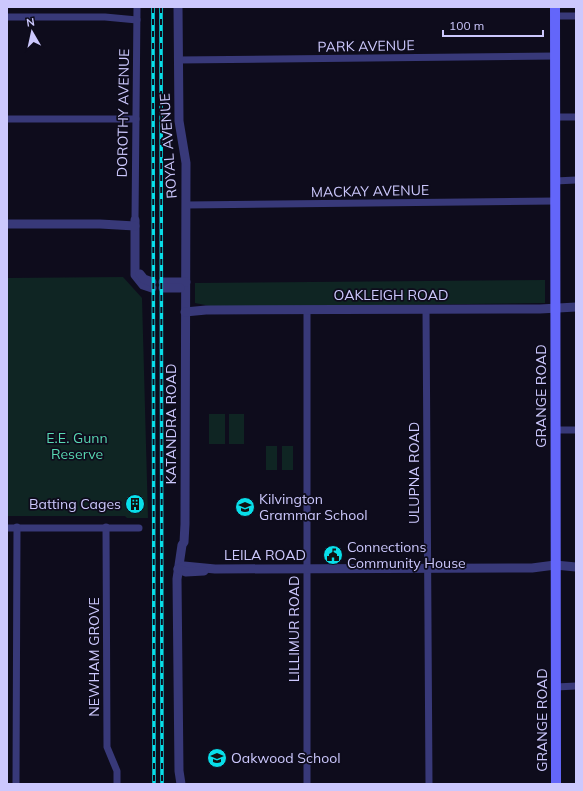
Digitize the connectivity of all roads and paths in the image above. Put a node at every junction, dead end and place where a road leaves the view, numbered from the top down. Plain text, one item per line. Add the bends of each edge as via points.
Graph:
1 (178, 7) edge
2 (555, 11) edge
3 (137, 14) edge
4 (576, 16) edge
5 (7, 18) edge
6 (555, 56) junction
7 (178, 60) junction
8 (555, 117) junction
9 (576, 117) edge
10 (7, 119) edge
11 (136, 119) junction
12 (555, 179) junction
13 (576, 179) edge
14 (555, 201) junction
15 (186, 205) junction
16 (135, 223) junction
17 (7, 224) edge
18 (152, 285) dead end
19 (163, 285) dead end
20 (186, 285) junction
21 (576, 307) edge
22 (555, 308) junction
23 (185, 309) junction
24 (426, 309) junction
25 (306, 310) junction
26 (555, 430) junction
27 (576, 430) edge
28 (106, 527) junction
29 (7, 528) edge
30 (17, 528) junction
31 (139, 528) dead end
32 (556, 568) junction
33 (576, 568) edge
34 (182, 569) junction
35 (307, 569) junction
36 (428, 569) junction
37 (556, 685) junction
38 (576, 685) edge
39 (179, 771) junction
40 (308, 783) edge
41 (428, 783) edge
42 (16, 784) edge
43 (117, 784) edge
44 (177, 784) edge
45 (181, 784) edge
46 (556, 784) edge

1 - 7 street, ROYAL AVENUE
2 - 4 street
2 - 6 main road, GRANGE ROAD
3 - 5 street via 106,17
3 - 11 street, DOROTHY AVENUE
6 - 7 street, PARK AVENUE
6 - 8 main road, GRANGE ROAD
7 - 15 street, ROYAL AVENUE via 179,121 186,156
8 - 9 street
8 - 12 main road, GRANGE ROAD
10 - 11 street
11 - 16 street, DOROTHY AVENUE
12 - 13 street
12 - 14 main road, GRANGE ROAD
14 - 15 street, MACKAY AVENUE
14 - 22 main road, GRANGE ROAD
15 - 20 street, ROYAL AVENUE
16 - 17 street
16 - 18 street via 135,266
19 - 20 street
20 - 23 street, ROYAL AVENUE
21 - 22 street, OAKLEIGH ROAD
22 - 24 street, OAKLEIGH ROAD
22 - 26 main road, GRANGE ROAD
23 - 25 street, OAKLEIGH ROAD
23 - 34 street, KATANDRA ROAD
24 - 25 street, OAKLEIGH ROAD
24 - 36 street, ULUPNA ROAD
25 - 35 street, LILLIMUR ROAD
26 - 27 street
26 - 32 main road, GRANGE ROAD
28 - 30 street
28 - 31 street
28 - 43 street, NEWHAM GROVE via 107,747 117,771
29 - 30 street
30 - 42 street
32 - 33 street, LEILA ROAD
32 - 36 street, LEILA ROAD
32 - 37 main road, GRANGE ROAD
34 - 35 street, LEILA ROAD
34 - 39 street, KATANDRA ROAD via 178,585
35 - 36 street, LEILA ROAD
35 - 40 street, LILLIMUR ROAD
36 - 41 street, ULUPNA ROAD
37 - 38 street
37 - 46 main road, GRANGE ROAD
39 - 44 street, KATANDRA ROAD
39 - 45 street, KATANDRA ROAD

